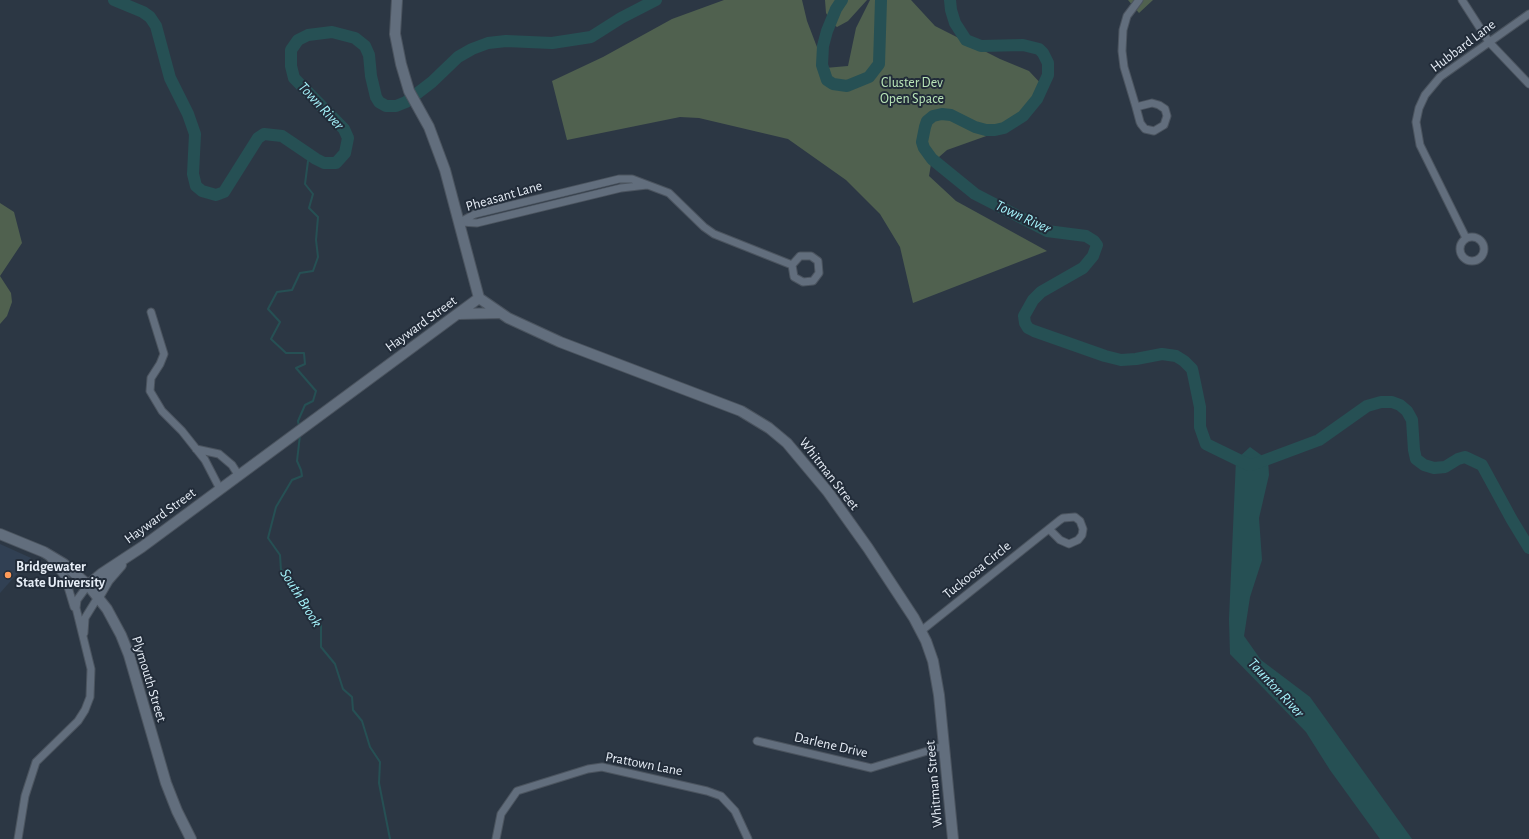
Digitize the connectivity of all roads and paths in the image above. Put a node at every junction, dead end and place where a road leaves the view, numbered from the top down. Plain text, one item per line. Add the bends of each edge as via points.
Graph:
1 (397, 0) edge
2 (1139, 0) edge
3 (1462, 0) edge
4 (1529, 14) edge
5 (1489, 42) junction
6 (1529, 84) edge
7 (1136, 107) junction
8 (647, 185) junction
9 (561, 193) junction
10 (540, 198) junction
11 (564, 202) junction
12 (542, 207) junction
13 (460, 222) junction
14 (1466, 238) dead end
15 (792, 265) dead end
16 (479, 298) junction
17 (151, 312) dead end
18 (499, 313) junction
19 (459, 314) junction
20 (196, 449) junction
21 (239, 476) junction
22 (220, 489) junction
23 (1049, 528) junction
24 (0, 534) edge
25 (46, 553) junction
26 (127, 558) junction
27 (88, 585) junction
28 (98, 597) junction
29 (77, 620) junction
30 (921, 631) junction
31 (84, 639) junction
32 (757, 741) dead end
33 (944, 746) junction
34 (18, 839) edge
35 (191, 839) edge
36 (496, 839) edge
37 (748, 839) edge
38 (953, 839) edge

1 - 13 street, Hayward Street via 397,44 409,90 441,159
2 - 7 street via 1127,16 1121,44 1124,67
3 - 5 street
4 - 5 street, Hubbard Lane
5 - 6 street
5 - 14 street, Hubbard Lane via 1434,84 1421,101 1417,115 1420,145
7 - 7 street via 1145,129 1157,131 1164,126 1167,116 1162,106 1152,103
8 - 9 street, Pheasant Lane via 635,179 623,178
8 - 11 street, Pheasant Lane via 621,188
8 - 15 street, Pheasant Lane via 669,193 714,234
9 - 10 street, Pheasant Lane
9 - 11 street
10 - 12 street
10 - 13 street, Pheasant Lane via 475,214
11 - 12 street, Pheasant Lane
12 - 13 street, Pheasant Lane via 477,223
13 - 16 street, Hayward Street
16 - 18 street, Whitman Street
16 - 19 street, Hayward Street
17 - 20 street via 164,354 151,378 150,391 162,411
18 - 19 street
18 - 30 street, Whitman Street via 576,348 731,407 770,428 787,443 828,492 877,561
19 - 21 street, Hayward Street
20 - 21 street via 219,454 232,465
20 - 22 street
21 - 22 street, Hayward Street
22 - 26 street, Hayward Street
23 - 23 street, Tuckoosa Circle via 1063,518 1072,516 1080,521 1083,532 1078,540 1069,544 1060,540
23 - 30 street, Tuckoosa Circle
24 - 25 street, Plymouth Street
25 - 27 street, Plymouth Street via 64,564
25 - 29 street via 68,583
26 - 27 street, Hayward Street
26 - 28 street, Hayward Street via 108,580
27 - 28 street, Plymouth Street
27 - 29 street via 76,602
28 - 31 street via 85,618
28 - 35 street, Plymouth Street via 112,617 127,649 166,783
29 - 31 street
30 - 33 street, Whitman Street via 935,672
31 - 34 street via 91,676 88,704 75,725 36,762 25,796
32 - 33 street, Darlene Drive via 871,768
33 - 38 street, Whitman Street
36 - 37 street, Prattown Lane via 501,814 517,792 602,767 721,796 735,811

